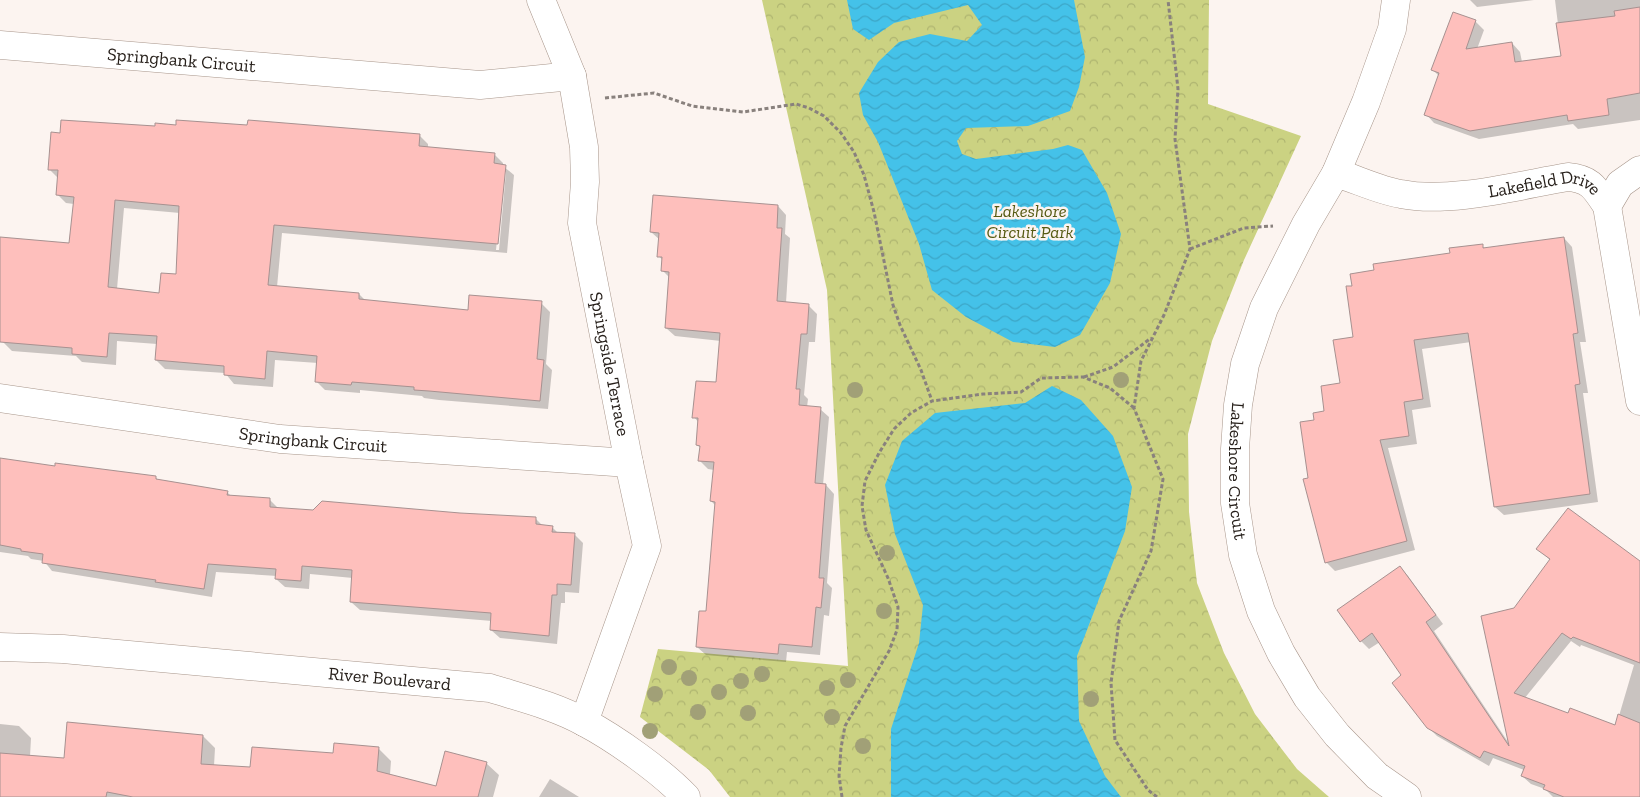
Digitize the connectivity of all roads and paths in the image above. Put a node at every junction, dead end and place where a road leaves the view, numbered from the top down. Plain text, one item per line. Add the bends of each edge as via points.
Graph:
1 (541, 0) edge
2 (1168, 0) edge
3 (1396, 0) edge
4 (0, 44) edge
5 (572, 76) junction
6 (577, 103) junction
7 (1640, 170) edge
8 (1336, 173) junction
9 (1607, 206) junction
10 (1306, 224) junction
11 (1190, 249) junction
12 (1152, 338) junction
13 (1083, 377) junction
14 (0, 398) edge
15 (932, 401) junction
16 (1640, 401) edge
17 (1134, 408) junction
18 (629, 463) junction
19 (0, 639) edge
20 (0, 647) edge
21 (63, 649) junction
22 (584, 722) junction
23 (686, 797) edge
24 (842, 797) edge
25 (1157, 797) edge
26 (1407, 797) edge

1 - 5 street, Springside Terrace
2 - 11 path via 1178,89 1175,139
3 - 8 street, Lakeshore Circuit via 1392,29
4 - 5 street, Springbank Circuit via 480,85
5 - 6 street, Springside Terrace
6 - 15 path via 654,93 692,106 743,112 796,104 824,116 854,152 864,175 900,325
6 - 18 street, Springside Terrace via 584,147 582,224
7 - 9 street via 1620,184
8 - 9 street, Lakefield Drive via 1402,194 1442,197 1568,177 1580,178 1593,185
8 - 10 street, Lakeshore Circuit
9 - 16 street, Lakefield Drive
10 - 11 path via 1244,228
10 - 26 street, Lakeshore Circuit via 1264,308 1245,364 1235,449 1235,502 1243,555 1261,611 1307,697 1377,776
11 - 12 path
12 - 13 path via 1113,367
12 - 17 path via 1141,361
13 - 15 path via 1041,378 1020,392
13 - 17 path via 1110,388
14 - 18 street, Springbank Circuit via 280,440
15 - 24 path via 894,429 865,481 862,506 866,530 898,607 897,630 889,651 846,726 839,776
17 - 25 path via 1163,479 1151,551 1119,621 1111,683 1115,740 1148,790
18 - 22 street, Springside Terrace via 647,546
19 - 21 street, River Boulevard
20 - 21 street, River Boulevard
21 - 22 street, River Boulevard via 490,688
22 - 23 street, River Boulevard via 633,753

